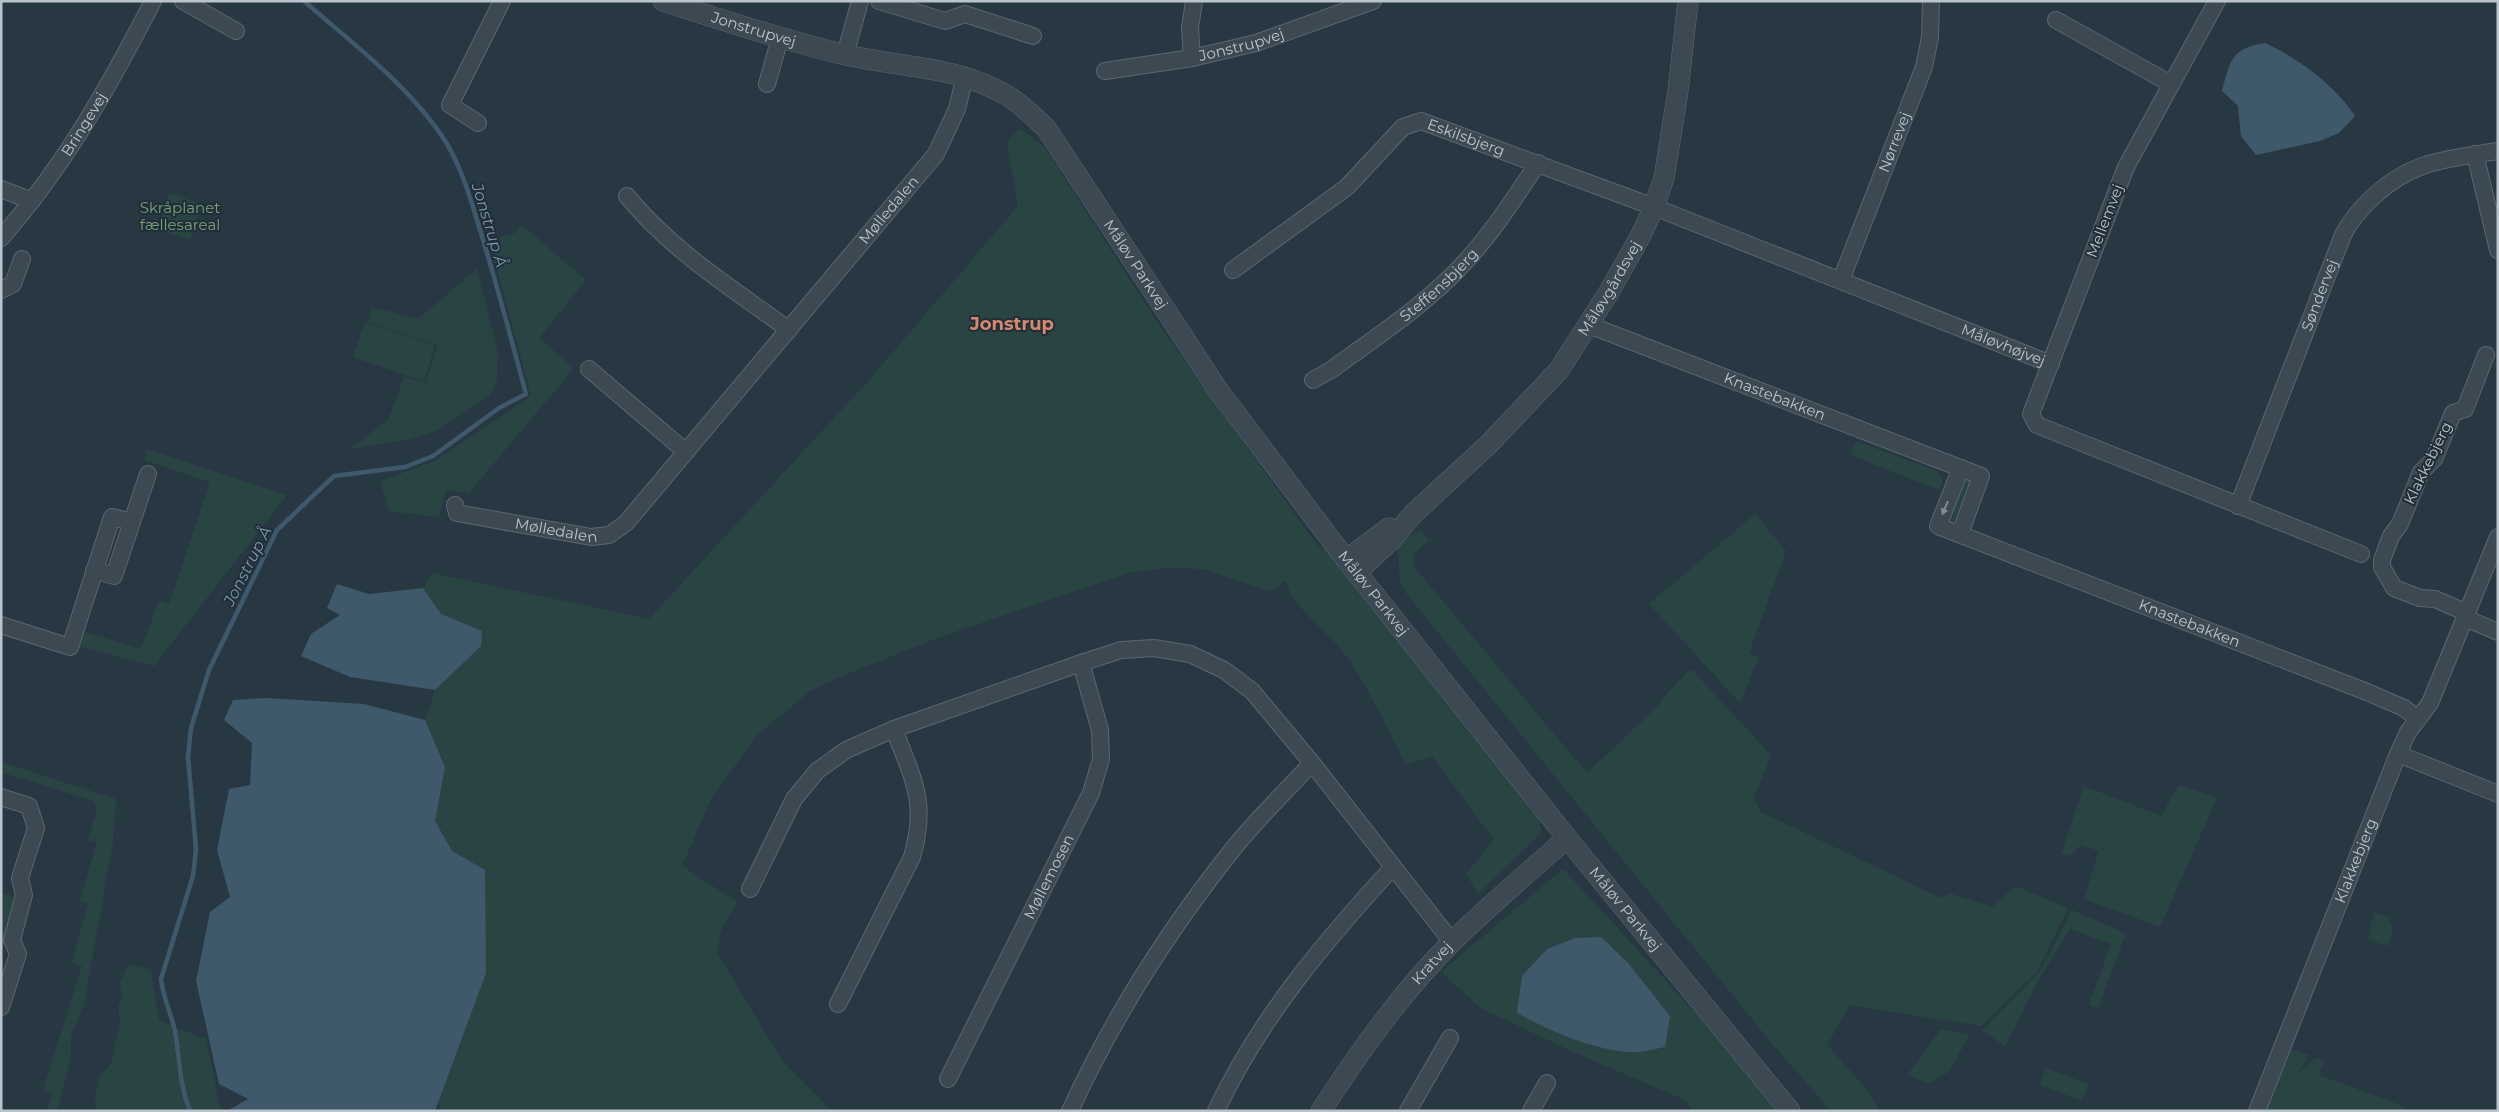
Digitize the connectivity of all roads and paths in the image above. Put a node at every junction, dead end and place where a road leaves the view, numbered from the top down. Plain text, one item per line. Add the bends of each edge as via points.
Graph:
1 (153, 1) edge
2 (183, 1) edge
3 (502, 1) edge
4 (663, 1) edge
5 (860, 1) edge
6 (879, 1) edge
7 (1194, 1) edge
8 (1373, 1) edge
9 (1688, 1) edge
10 (1931, 1) edge
11 (2217, 1) edge
12 (2056, 20) dead end
13 (236, 31) dead end
14 (1033, 36) dead end
15 (780, 38) junction
16 (845, 55) junction
17 (1192, 58) junction
18 (1105, 71) dead end
19 (965, 76) junction
20 (766, 84) dead end
21 (2171, 84) junction
22 (478, 123) dead end
23 (2498, 151) edge
24 (2475, 154) junction
25 (1538, 163) junction
26 (1, 189) edge
27 (627, 196) dead end
28 (32, 201) junction
29 (1654, 207) junction
30 (1, 238) edge
31 (2498, 250) edge
32 (22, 259) dead end
33 (1234, 270) dead end
34 (1841, 280) junction
35 (1, 290) edge
36 (1589, 325) junction
37 (789, 330) junction
38 (2486, 355) dead end
39 (2051, 364) junction
40 (589, 368) dead end
41 (1313, 380) dead end
42 (686, 452) junction
43 (1960, 468) junction
44 (148, 474) dead end
45 (456, 505) dead end
46 (2238, 506) junction
47 (1960, 534) junction
48 (2498, 537) edge
49 (2360, 554) dead end
50 (1352, 566) junction
51 (2466, 615) junction
52 (1, 626) edge
53 (2498, 632) edge
54 (1081, 663) junction
55 (2418, 719) junction
56 (894, 729) junction
57 (2398, 754) junction
58 (1312, 764) junction
59 (2498, 794) edge
60 (1, 797) edge
61 (1567, 838) junction
62 (1393, 867) junction
63 (750, 888) dead end
64 (1452, 942) junction
65 (3, 998) edge
66 (838, 1004) dead end
67 (1450, 1038) dead end
68 (948, 1079) dead end
69 (1547, 1084) dead end
70 (1070, 1111) edge
71 (1216, 1111) edge
72 (1321, 1111) edge
73 (1408, 1111) edge
74 (1531, 1111) edge
75 (1790, 1111) edge
76 (2257, 1111) edge

1 - 28 street, Bringevej via 87,122
2 - 13 street
3 - 22 street via 450,105
4 - 15 street, Jonstrupvej
5 - 16 street
6 - 14 street via 946,21 965,14
7 - 17 street via 1190,28
8 - 17 street, Jonstrupvej via 1256,42
9 - 29 street, Måløvgårdsvej via 1668,157
10 - 34 street, Nørrevej via 1930,37 1924,67
11 - 21 street, Mellemvej
12 - 21 street
15 - 16 street, Jonstrupvej
15 - 20 street
16 - 19 street, Jonstrupvej
17 - 18 street, Jonstrupvej
19 - 37 street, Mølledalen via 957,109 936,154
19 - 50 street, Måløv Parkvej via 1011,98 1046,128 1218,390
21 - 39 street, Mellemvej via 2126,168
23 - 24 street, Søndervej
24 - 31 street
24 - 46 street, Søndervej via 2438,160 2392,179 2358,210 2347,225
25 - 29 street, Eskilsbjerg
25 - 33 street, Eskilsbjerg via 1421,121 1403,127 1347,187
25 - 41 street, Steffensbjerg via 1497,223 1437,290
26 - 28 street
27 - 37 street via 651,224 683,253
28 - 30 street, Bringevej
29 - 34 street, Måløvhøjvej
29 - 36 street, Måløvgårdsvej
32 - 35 street via 14,284
34 - 39 street, Måløvhøjvej
36 - 43 street, Knastebakken
36 - 50 street, Måløvgårdsvej via 1559,370 1489,444 1413,514 1384,531
37 - 42 street, Mølledalen
38 - 51 street, Klakkebjerg via 2465,409 2453,413 2434,459 2421,472 2382,560 2382,567 2394,588 2420,598 2435,599
39 - 46 street, Måløvhøjvej via 2031,414 2037,425
40 - 42 street
42 - 45 street, Mølledalen via 626,523 610,534 591,536 457,513
43 - 47 street, Knastebakken via 1981,476
43 -> 47 street, Knastebakken via 1938,526
44 - 52 street via 132,522 112,516 70,647
46 - 49 street, Måløvhøjvej
47 - 55 street, Knastebakken via 2367,692 2404,708
48 - 51 street, Klakkebjerg
50 - 61 street, Måløv Parkvej
51 - 53 street, Klakkebjerg
51 - 55 street, Klakkebjerg via 2430,703
54 - 56 street
54 - 58 street via 1121,650 1154,648 1190,654 1224,670 1252,691
54 - 68 street, Møllemosen via 1100,730 1101,759 1091,793
55 - 57 street, Klakkebjerg
56 - 63 street via 846,750 817,771 794,799
56 - 66 street via 915,786 920,809 919,832 912,857
57 - 59 street
57 - 76 street, Klakkebjerg
58 - 62 street
58 - 70 street via 1238,843 1184,914 1135,987 1097,1053
60 - 65 street via 29,806 36,828 20,878 24,895 12,940 18,954
61 - 64 street, Kratvej
61 - 75 street, Måløv Parkvej
62 - 64 street
62 - 71 street via 1339,925 1289,990 1256,1037
64 - 72 street, Kratvej via 1385,1019
67 - 73 street
69 - 74 street

